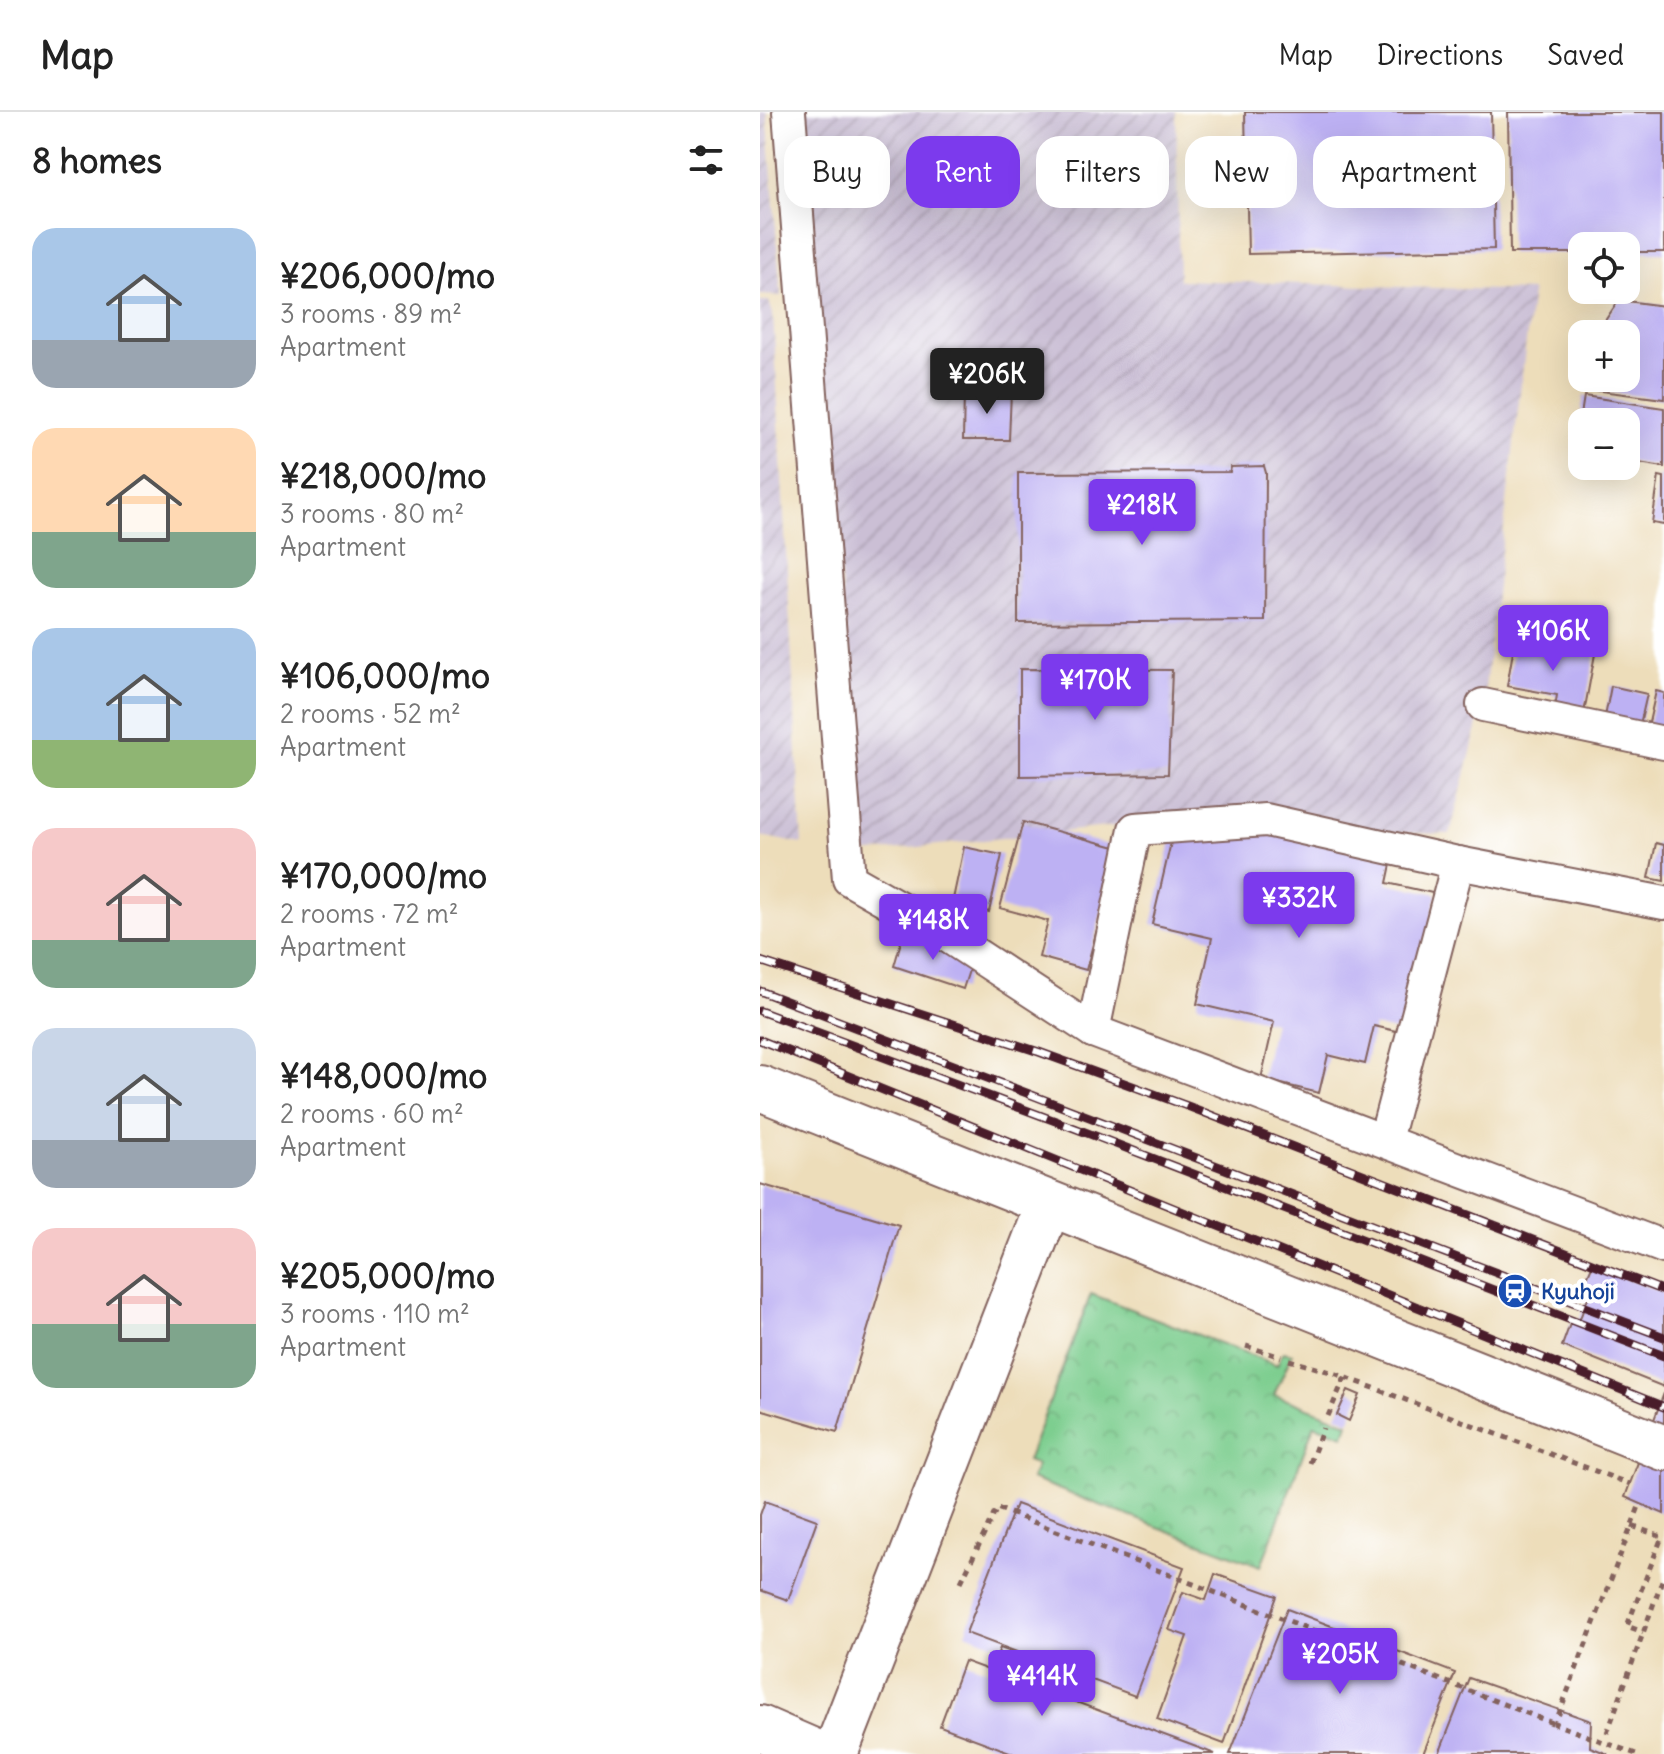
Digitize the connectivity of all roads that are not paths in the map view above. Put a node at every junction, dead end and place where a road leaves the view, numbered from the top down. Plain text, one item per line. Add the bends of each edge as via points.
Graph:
1 (789, 112) edge
2 (1483, 705) dead end
3 (1664, 743) edge
4 (1458, 863) junction
5 (1664, 903) edge
6 (1093, 1031) junction
7 (760, 1088) edge
8 (1385, 1140) junction
9 (1049, 1204) junction
10 (1664, 1247) edge
11 (1664, 1448) edge
12 (760, 1728) edge
13 (820, 1754) edge
14 (835, 1754) edge

1 - 6 street via 849,879 937,929
2 - 3 street
4 - 5 street
4 - 6 street via 1266,820 1135,829
4 - 8 street
6 - 8 street
7 - 9 street
8 - 10 street
9 - 11 street
9 - 14 street
12 - 13 street

